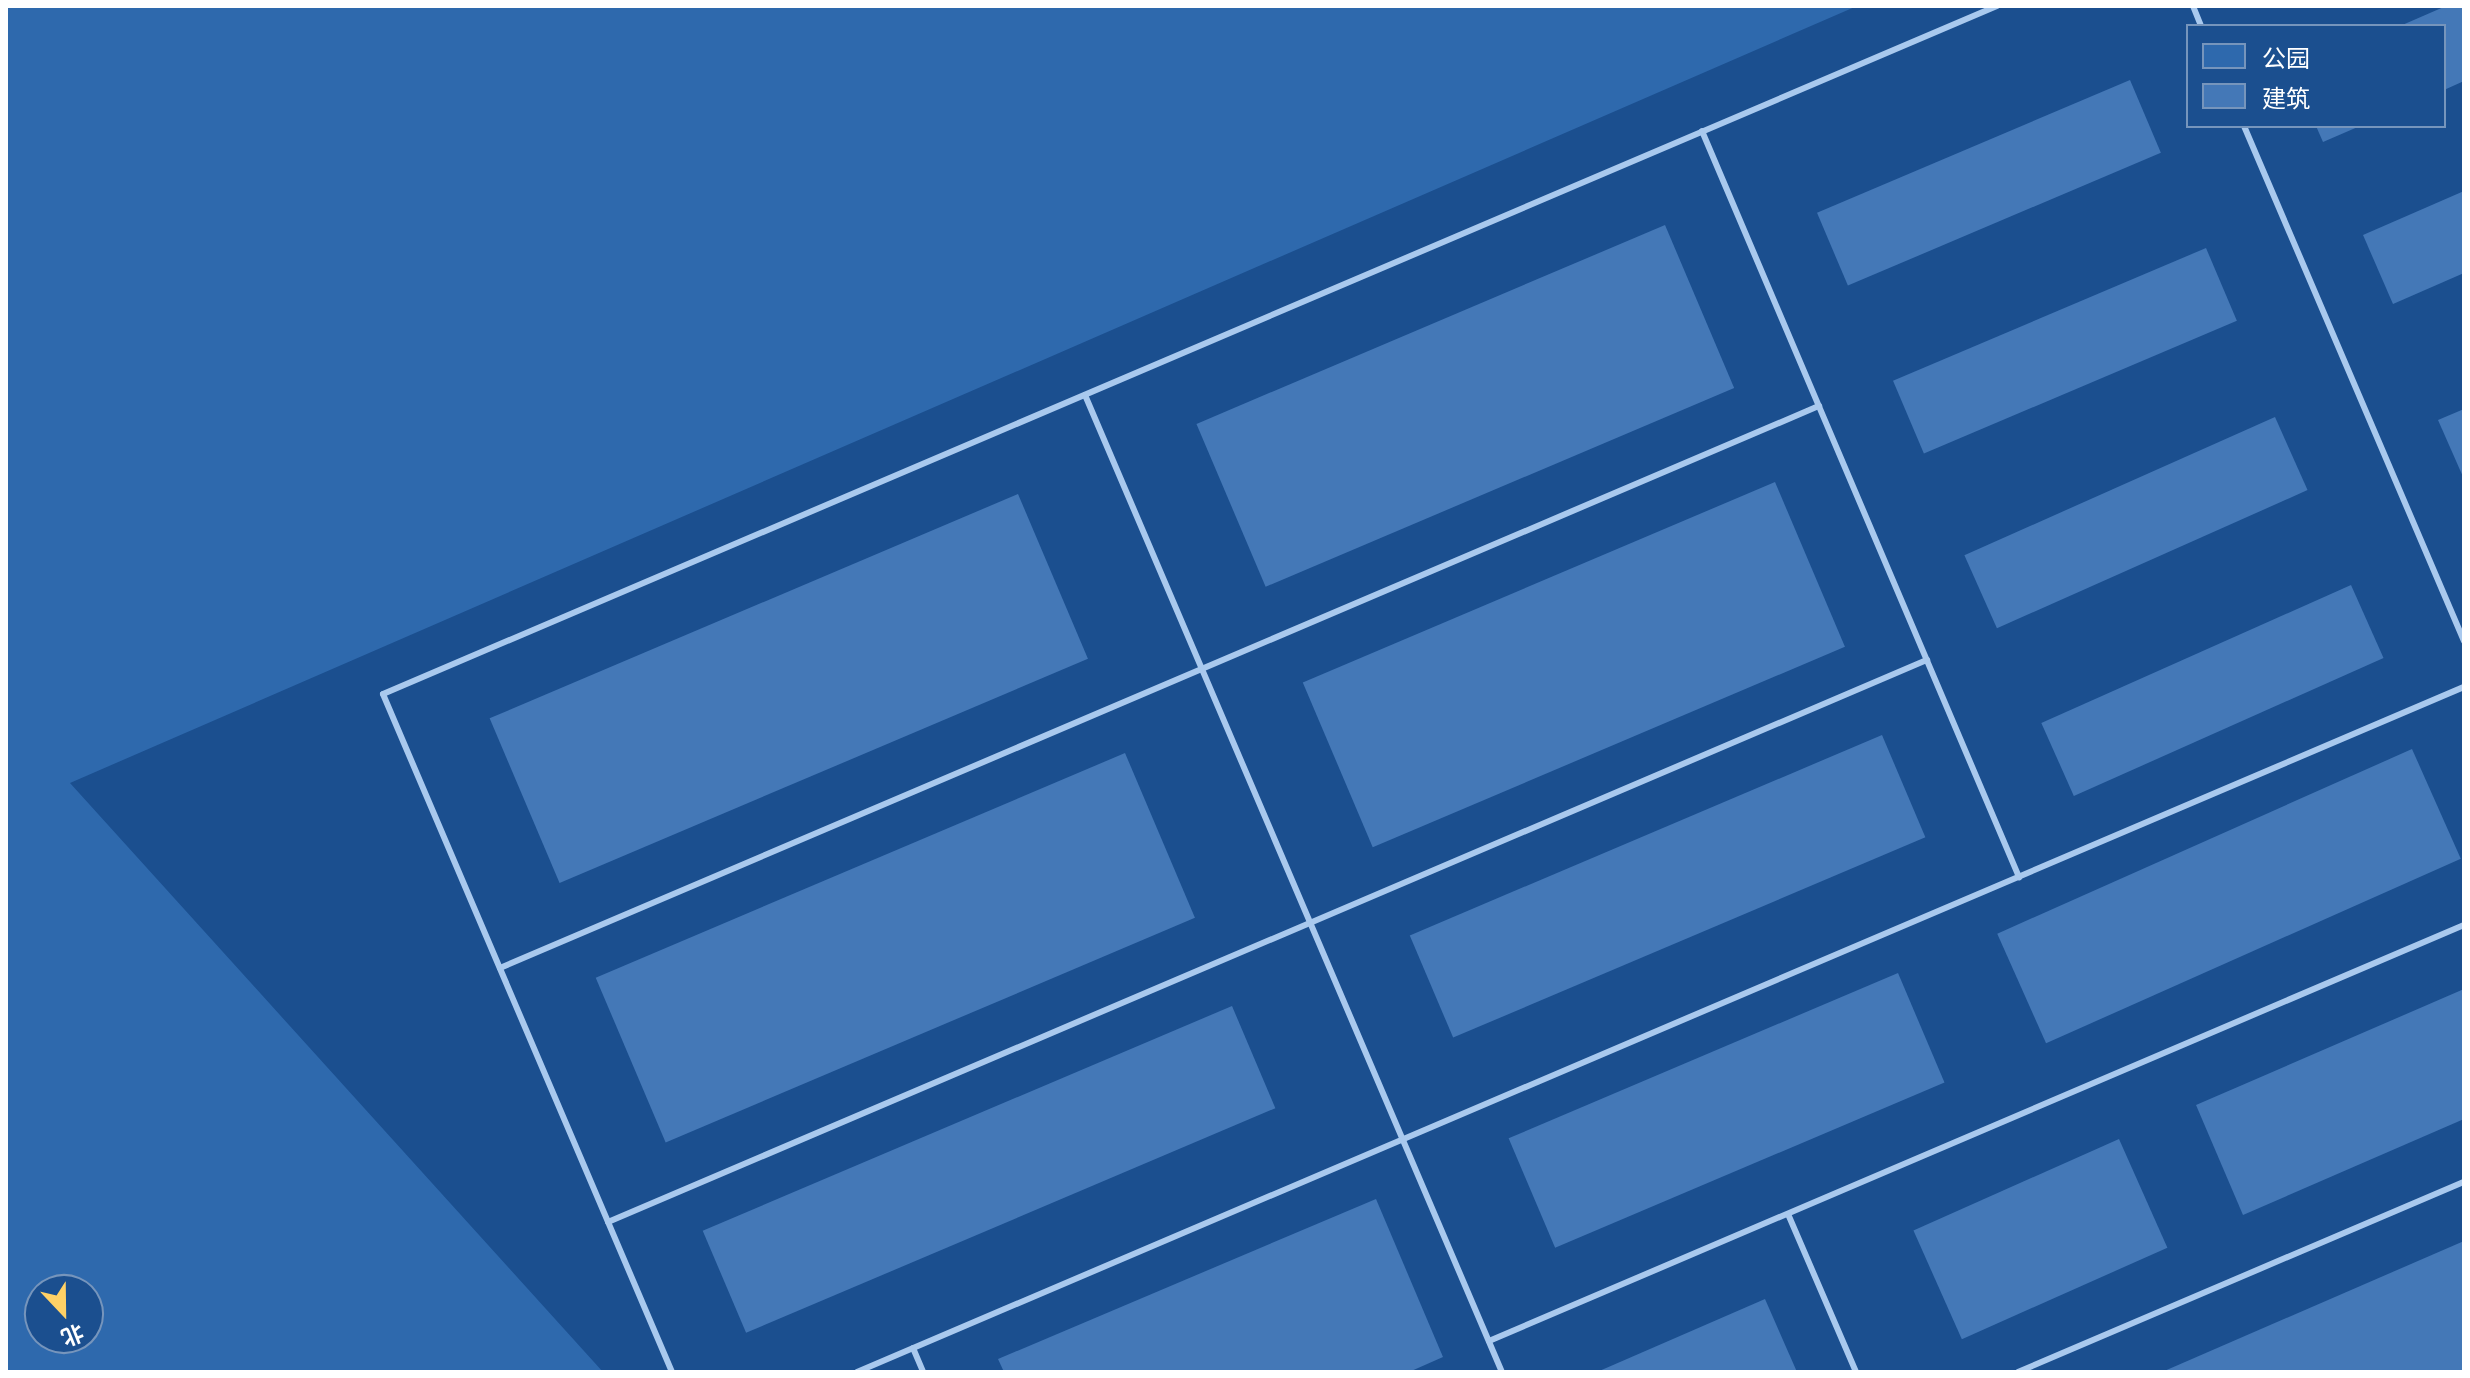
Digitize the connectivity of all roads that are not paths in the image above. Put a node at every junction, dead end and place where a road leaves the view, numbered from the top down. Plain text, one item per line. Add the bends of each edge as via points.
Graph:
1 (1997, 6) edge
2 (2245, 128) edge
3 (1702, 131) junction
4 (1085, 395) junction
5 (1819, 406) junction
6 (2464, 641) edge
7 (1927, 660) junction
8 (1202, 669) junction
9 (2464, 687) edge
10 (2019, 877) junction
11 (1310, 923) junction
12 (2464, 925) edge
13 (500, 968) junction
14 (1403, 1139) junction
15 (2464, 1182) edge
16 (1788, 1214) junction
17 (608, 1222) junction
18 (1489, 1341) junction
19 (913, 1348) junction
20 (672, 1372) edge
21 (857, 1372) edge
22 (923, 1372) edge
23 (1502, 1372) edge
24 (1856, 1372) edge
25 (2018, 1372) edge

1 - 3 lane
2 - 6 lane
3 - 4 lane
3 - 5 lane
4 - 8 lane
4 - 13 lane via 383,694
5 - 7 lane
5 - 8 lane
7 - 10 lane
7 - 11 lane
8 - 11 lane
8 - 13 lane
9 - 10 lane
10 - 14 lane
11 - 14 lane
11 - 17 lane
12 - 16 lane
13 - 17 lane
14 - 18 lane
14 - 19 lane
15 - 25 lane
16 - 18 lane
16 - 24 lane
17 - 20 lane
18 - 23 lane
19 - 21 lane
19 - 22 lane

